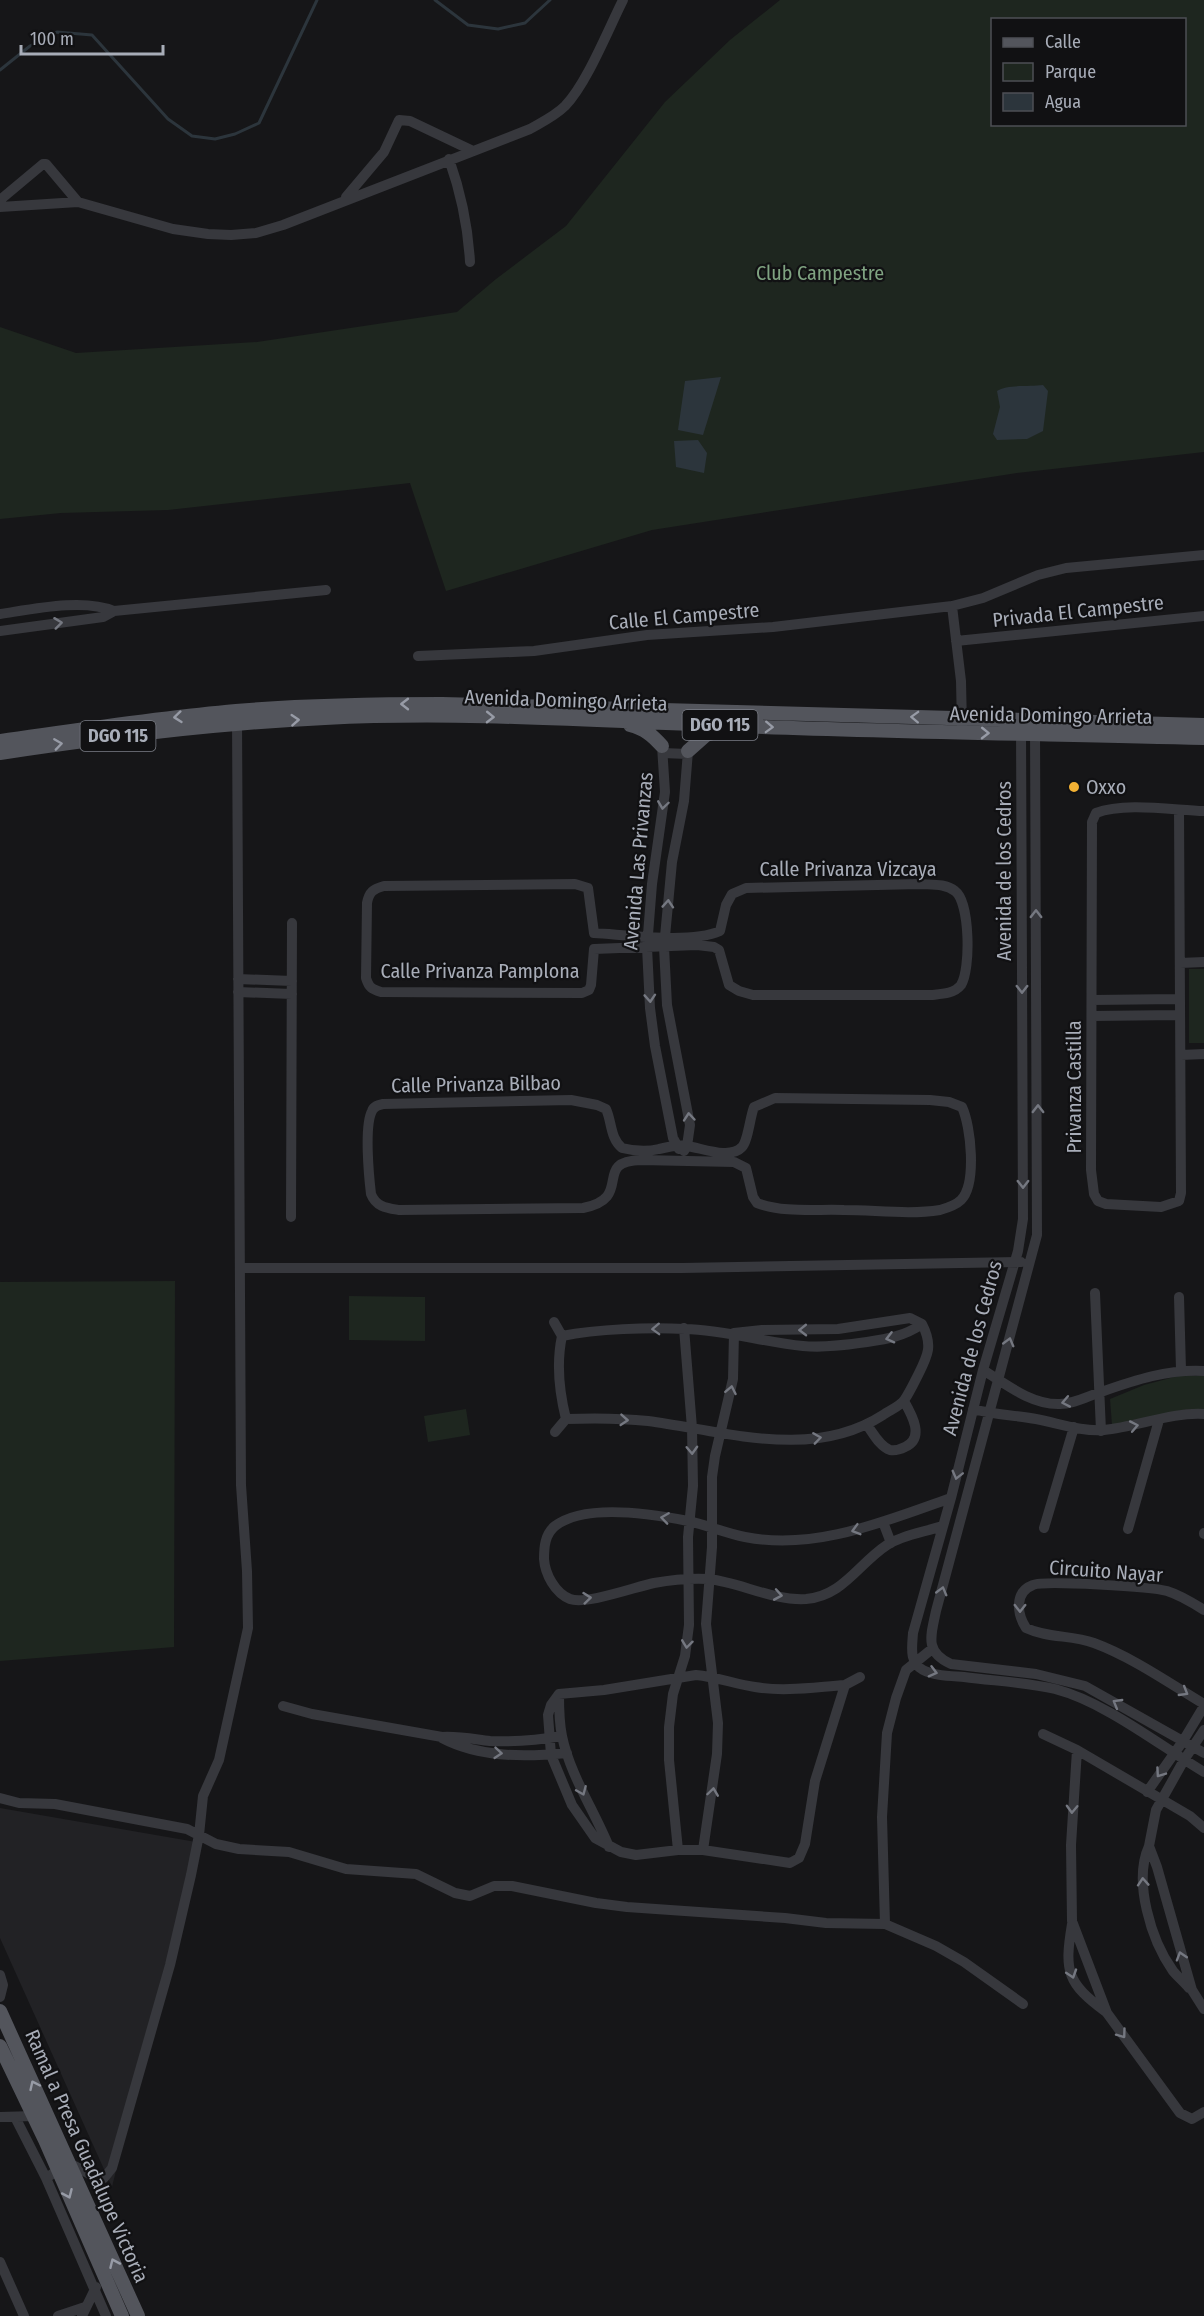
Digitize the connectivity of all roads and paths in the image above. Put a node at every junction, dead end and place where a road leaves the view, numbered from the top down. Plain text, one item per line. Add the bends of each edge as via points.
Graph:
1 (623, 0) edge
2 (471, 150) junction
3 (449, 159) junction
4 (0, 200) edge
5 (344, 200) junction
6 (78, 202) junction
7 (0, 207) edge
8 (470, 262) dead end
9 (1204, 555) edge
10 (326, 590) dead end
11 (952, 606) junction
12 (114, 611) junction
13 (0, 614) edge
14 (1204, 616) edge
15 (0, 631) edge
16 (956, 641) junction
17 (418, 656) dead end
18 (442, 710) junction
19 (672, 716) junction
20 (236, 717) junction
21 (604, 719) junction
22 (962, 725) junction
23 (1204, 725) edge
24 (739, 726) junction
25 (144, 727) junction
26 (1028, 727) junction
27 (1204, 738) edge
28 (0, 741) edge
29 (662, 750) junction
30 (688, 752) junction
31 (0, 753) edge
32 (1179, 810) junction
33 (1204, 811) edge
34 (292, 923) dead end
35 (647, 941) junction
36 (665, 941) junction
37 (1204, 962) edge
38 (1180, 963) junction
39 (238, 979) junction
40 (292, 981) junction
41 (238, 992) junction
42 (292, 994) junction
43 (1179, 999) junction
44 (1092, 1000) junction
45 (1179, 1015) junction
46 (1092, 1016) junction
47 (1204, 1054) edge
48 (1181, 1055) junction
49 (682, 1148) junction
50 (663, 1161) junction
51 (709, 1161) junction
52 (291, 1217) dead end
53 (1014, 1262) junction
54 (1030, 1262) junction
55 (240, 1268) junction
56 (1095, 1293) dead end
57 (1179, 1297) dead end
58 (554, 1322) dead end
59 (922, 1324) junction
60 (684, 1328) junction
61 (734, 1333) junction
62 (562, 1336) junction
63 (984, 1370) junction
64 (1181, 1370) junction
65 (1204, 1371) edge
66 (999, 1379) junction
67 (1099, 1392) junction
68 (904, 1401) junction
69 (1045, 1402) junction
70 (973, 1409) junction
71 (990, 1414) junction
72 (1204, 1414) edge
73 (566, 1419) junction
74 (1039, 1420) junction
75 (1159, 1420) junction
76 (867, 1425) junction
77 (1074, 1427) junction
78 (692, 1428) junction
79 (1101, 1431) junction
80 (555, 1432) dead end
81 (721, 1433) junction
82 (951, 1498) junction
83 (690, 1521) junction
84 (883, 1522) junction
85 (942, 1526) junction
86 (1044, 1528) dead end
87 (712, 1529) junction
88 (1128, 1529) dead end
89 (891, 1543) junction
90 (688, 1579) junction
91 (710, 1579) junction
92 (1204, 1610) edge
93 (932, 1648) junction
94 (914, 1663) junction
95 (712, 1676) junction
96 (679, 1677) junction
97 (860, 1677) dead end
98 (844, 1685) junction
99 (559, 1694) junction
100 (1204, 1705) edge
101 (283, 1706) dead end
102 (1204, 1730) edge
103 (1043, 1734) dead end
104 (562, 1736) junction
105 (442, 1737) junction
106 (549, 1738) junction
107 (1188, 1744) junction
108 (1077, 1750) junction
109 (567, 1753) junction
110 (1204, 1753) edge
111 (1174, 1754) junction
112 (551, 1755) junction
113 (1184, 1760) junction
114 (1204, 1772) edge
115 (1147, 1792) junction
116 (0, 1798) edge
117 (1161, 1800) junction
118 (1204, 1828) edge
119 (199, 1834) junction
120 (1149, 1846) junction
121 (609, 1847) junction
122 (678, 1850) junction
123 (703, 1850) junction
124 (1072, 1921) junction
125 (885, 1924) junction
126 (0, 1975) edge
127 (1192, 1990) junction
128 (0, 1997) edge
129 (1023, 2004) dead end
130 (1204, 2009) edge
131 (0, 2012) edge
132 (1107, 2013) junction
133 (0, 2046) edge
134 (1204, 2112) edge
135 (15, 2116) junction
136 (34, 2116) junction
137 (0, 2117) edge
138 (71, 2166) junction
139 (52, 2175) junction
140 (0, 2262) edge
141 (102, 2273) junction
142 (95, 2290) junction
143 (83, 2311) edge
144 (24, 2316) edge
145 (58, 2316) edge
146 (106, 2316) edge
147 (122, 2316) edge
148 (138, 2316) edge

1 - 2 street via 578,90 564,106 530,129
2 - 3 street
2 - 5 street via 410,121 399,120 384,153
3 - 5 street
3 - 8 street via 461,195
4 - 6 street via 46,164
5 - 6 street via 283,225 231,235 173,229
6 - 7 street
9 - 11 street, Calle El Campestre via 1066,568
10 - 12 street
11 - 16 street
11 - 17 street, Calle El Campestre via 773,627 647,635 534,651
12 - 13 street via 102,606 65,606
15 -> 12 street via 103,617
14 - 16 street, Privada El Campestre
16 - 22 street
18 - 19 main road, Avenida Domingo Arrieta / DGO 115
18 - 20 main road, Avenida Domingo Arrieta / DGO 115 via 322,718
18 -> 21 main road, Avenida Domingo Arrieta / DGO 115
19 - 21 main road, Avenida Domingo Arrieta / DGO 115
22 -> 19 main road, Avenida Domingo Arrieta / DGO 115
19 - 24 main road, Avenida Domingo Arrieta / DGO 115
19 - 29 main road
19 - 30 main road
20 - 25 main road, Avenida Domingo Arrieta / DGO 115
20 - 39 street
21 - 29 main road via 642,728
24 -> 22 main road, Avenida Domingo Arrieta / DGO 115
22 - 26 main road, Avenida Domingo Arrieta / DGO 115
23 - 26 main road, Avenida Domingo Arrieta / DGO 115
24 - 30 main road via 706,735
25 - 28 main road, Avenida Domingo Arrieta / DGO 115
31 -> 25 main road, Avenida Domingo Arrieta / DGO 115
26 - 27 main road, Avenida Domingo Arrieta / DGO 115
26 -> 53 street, Avenida de los Cedros via 1023,1219
54 -> 26 street, Avenida de los Cedros via 1038,1219
29 - 30 street
29 -> 35 street, Avenida Las Privanzas via 665,792
36 -> 30 street, Avenida Las Privanzas
32 - 33 street, Privanza Castilla
32 - 38 street, Privanza Castilla
32 - 44 street, Privanza Castilla via 1107,809 1096,813 1090,835
34 - 40 street
35 - 35 street, Calle Privanza Pamplona via 594,933 590,893 583,885 384,886 374,889 367,903 366,978 372,989 381,992 582,993 591,985 594,949
35 - 36 street, Calle Privanza Pamplona
35 -> 49 street, Avenida Las Privanzas via 655,1046
36 - 36 street, Calle Privanza Vizcaya via 714,947 722,956 729,985 753,995 948,993 960,987 967,961 964,905 960,896 946,886 919,884 746,888 732,894 720,931
49 -> 36 street, Avenida Las Privanzas via 690,1125 671,1032
37 - 38 street
38 - 43 street, Privanza Castilla
39 - 40 street
39 - 41 street
40 - 42 street
41 - 42 street
41 - 55 street
42 - 52 street
43 - 44 street
43 - 45 street, Privanza Castilla
44 - 46 street, Privanza Castilla
45 - 46 street
45 - 48 street, Privanza Castilla
46 - 48 street, Privanza Castilla via 1091,1170 1098,1201 1161,1207 1179,1201
47 - 48 street
49 - 50 street
49 - 50 street, Calle Privanza Bilbao via 622,1148 614,1138 606,1109 571,1100 388,1103 376,1106 368,1126 371,1194 381,1206 399,1210 583,1208 609,1196 615,1168 622,1162
49 - 51 street via 693,1159
49 - 51 street via 737,1150 746,1142 754,1107 775,1098 949,1102 962,1107 967,1118 967,1189 962,1200 941,1210 806,1210 765,1206 753,1197 742,1164
50 - 51 street
53 - 54 street
53 - 55 street via 682,1268
53 - 63 street, Avenida de los Cedros
66 -> 54 street, Avenida de los Cedros
55 - 119 street via 242,1507 248,1628 219,1760 203,1796
56 - 67 street
57 - 64 street
58 - 62 street
59 -> 61 street via 910,1318 838,1329
59 -> 61 street via 891,1339 839,1346 805,1346
59 - 68 street via 930,1343
60 - 61 street
60 -> 62 street via 592,1331
60 - 78 street
81 -> 61 street via 733,1379
62 - 73 street via 558,1370
63 - 66 street
63 - 70 street, Avenida de los Cedros
64 - 65 street
64 - 67 street
66 - 69 street via 1016,1391
66 - 71 street, Avenida de los Cedros
67 -> 69 street via 1058,1405
67 - 79 street
68 - 76 street
68 - 76 street via 914,1419 916,1433 910,1444 891,1450
69 - 74 street
70 - 71 street
70 -> 82 street, Avenida de los Cedros
71 - 74 street
93 -> 71 street, Avenida de los Cedros via 936,1611
72 - 75 street
73 -> 78 street via 623,1419
73 - 80 street
74 - 77 street
79 -> 75 street
75 - 88 street
81 -> 76 street via 791,1441 822,1438
77 - 79 street
77 - 86 street
78 - 81 street
78 -> 83 street
81 - 87 street via 714,1456
82 - 84 street
82 - 85 street, Avenida de los Cedros
83 - 87 street
83 - 90 street
83 -> 90 street via 630,1513 573,1516 551,1529 544,1545 547,1574 559,1592 572,1600
84 -> 87 street via 820,1538 782,1541
84 - 89 street
85 - 89 street
85 - 94 street, Avenida de los Cedros via 913,1634
87 - 91 street
91 -> 89 street via 806,1599 836,1590
90 - 91 street
90 -> 96 street via 689,1625
91 - 95 street via 706,1624
92 -> 100 street, Circuito Nayar via 1167,1591 1050,1584 1024,1590 1018,1611 1026,1628 1069,1636 1111,1650
93 - 94 street
107 -> 93 street via 1085,1686 1036,1674 951,1664 939,1659
94 -> 111 street via 924,1671 940,1675 1023,1684 1071,1694 1100,1707
94 - 125 street via 906,1670 900,1687 885,1750
95 - 96 street
95 - 98 street via 755,1688 781,1690
123 -> 95 street via 717,1754
96 - 99 street
96 - 122 street via 669,1726
97 - 98 street
98 - 123 street via 815,1781 805,1844 799,1858 782,1863
99 - 104 street
99 - 106 street via 548,1715
100 - 107 street
101 - 105 street
102 - 107 street
103 - 108 street
104 - 106 street
104 - 109 street
105 - 106 street via 512,1741
105 -> 112 street via 459,1746 492,1753
106 - 112 street
107 - 110 street
107 - 111 street
107 - 113 street
108 - 115 street
108 -> 124 street via 1071,1845
109 - 112 street
109 -> 121 street
111 - 113 street
111 -> 115 street
112 - 121 street via 572,1805 595,1838
113 - 114 street
113 - 117 street
115 - 117 street
116 - 119 street via 55,1804 187,1828
117 - 118 street
117 - 120 street via 1151,1826
119 - 125 street via 216,1844 289,1852 346,1869 416,1874 470,1896 494,1886 512,1886 627,1907
119 - 138 street via 170,1965 112,2168 98,2179
127 -> 120 street
127 -> 120 street via 1174,1971 1153,1932 1143,1888 1144,1856
121 - 122 street via 636,1855
122 - 123 street
124 - 132 street
124 -> 132 street via 1068,1956 1072,1980 1086,1998
125 - 129 street via 964,1962
126 - 128 street
127 - 130 street
138 -> 131 main road, Ramal a Presa Guadalupe Victoria
132 -> 134 street via 1180,2113 1192,2119
133 - 136 main road, Ramal a Presa Guadalupe Victoria
135 - 136 street
135 - 137 street
135 - 139 street
136 - 139 main road, Ramal a Presa Guadalupe Victoria
138 - 139 street
148 -> 138 main road, Ramal a Presa Guadalupe Victoria
139 -> 141 main road, Ramal a Presa Guadalupe Victoria
139 - 142 street
140 - 144 street
141 - 142 street
141 - 147 main road, Ramal a Presa Guadalupe Victoria
142 - 143 street
142 - 146 street
143 - 145 street

